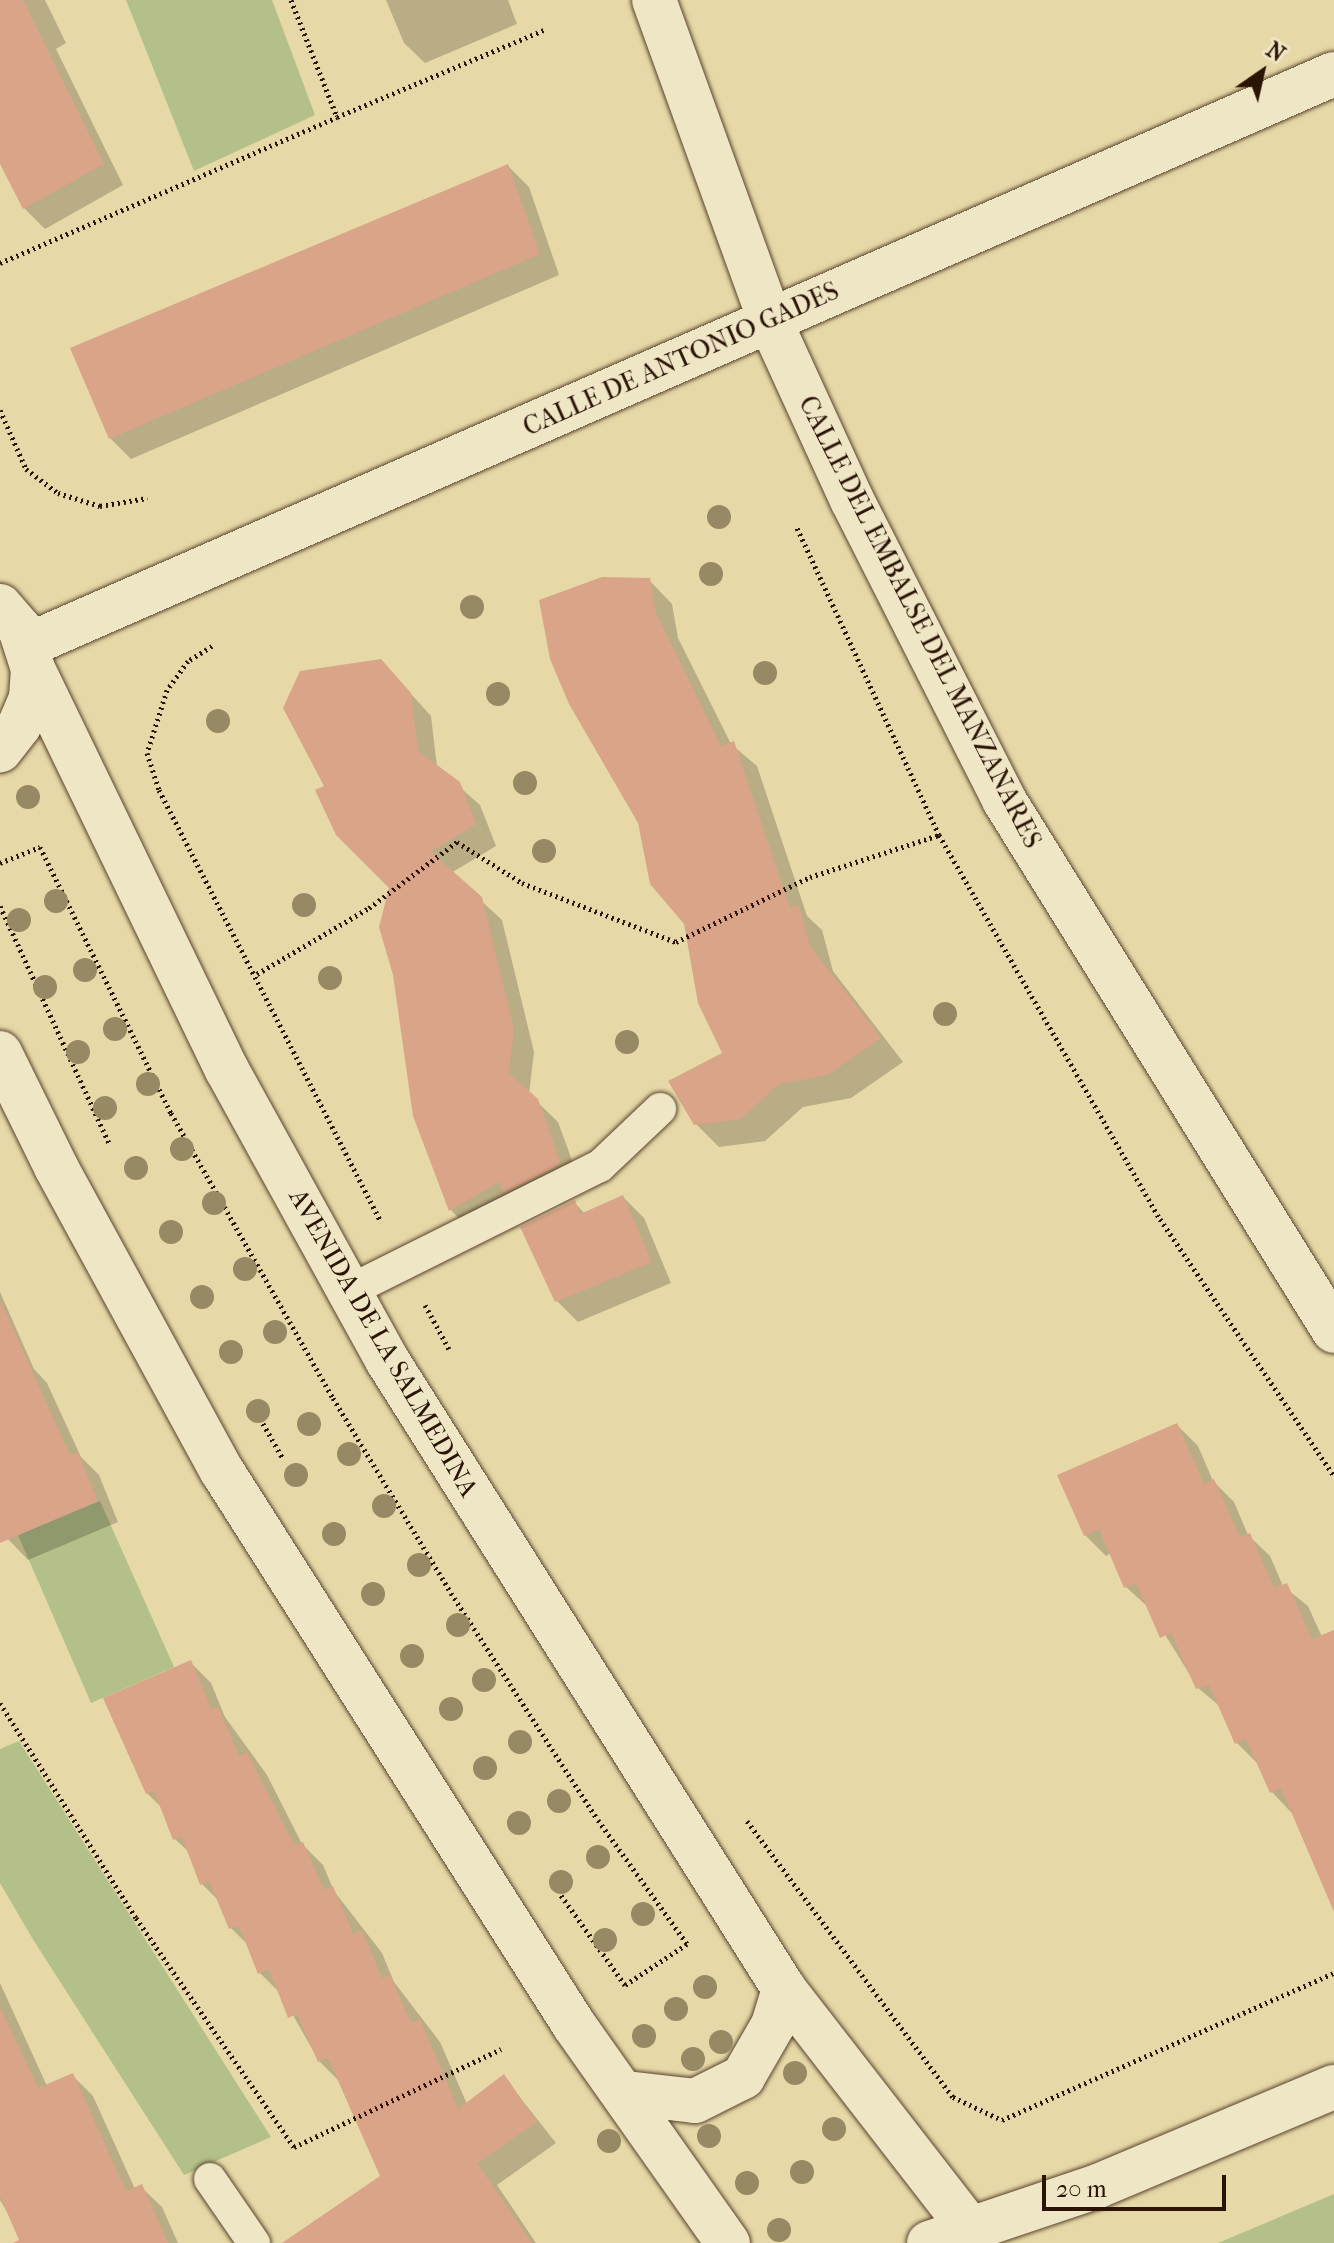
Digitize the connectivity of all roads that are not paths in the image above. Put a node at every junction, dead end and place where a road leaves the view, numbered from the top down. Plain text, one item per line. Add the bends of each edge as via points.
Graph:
1 (654, 0) edge
2 (1334, 74) edge
3 (770, 321) junction
4 (14, 625) edge
5 (0, 750) edge
6 (0, 1053) edge
7 (660, 1109) dead end
8 (349, 1291) junction
9 (1334, 1331) edge
10 (784, 1989) junction
11 (1334, 2087) edge
12 (626, 2093) junction
13 (210, 2179) dead end
14 (948, 2234) edge
15 (254, 2243) edge
16 (728, 2243) edge

1 - 3 street, CALLE DEL EMBALSE DEL MANZANARES
2 - 3 street, CALLE DE ANTONIO GADES
3 - 4 street, CALLE DE ANTONIO GADES
3 - 9 street, CALLE DEL EMBALSE DEL MANZANARES via 852,500 1004,800
4 - 5 street via 31,698 19,726
4 - 8 street, AVENIDA DE LA SALMEDINA via 227,1070
6 - 12 street via 56,1167 222,1471 574,2025
7 - 8 lane via 600,1166
8 - 10 street, AVENIDA DE LA SALMEDINA
10 - 12 street via 773,2025 743,2077 695,2101
10 - 14 street, AVENIDA DE LA SALMEDINA
11 - 14 street via 1098,2186
12 - 16 street
13 - 15 lane

